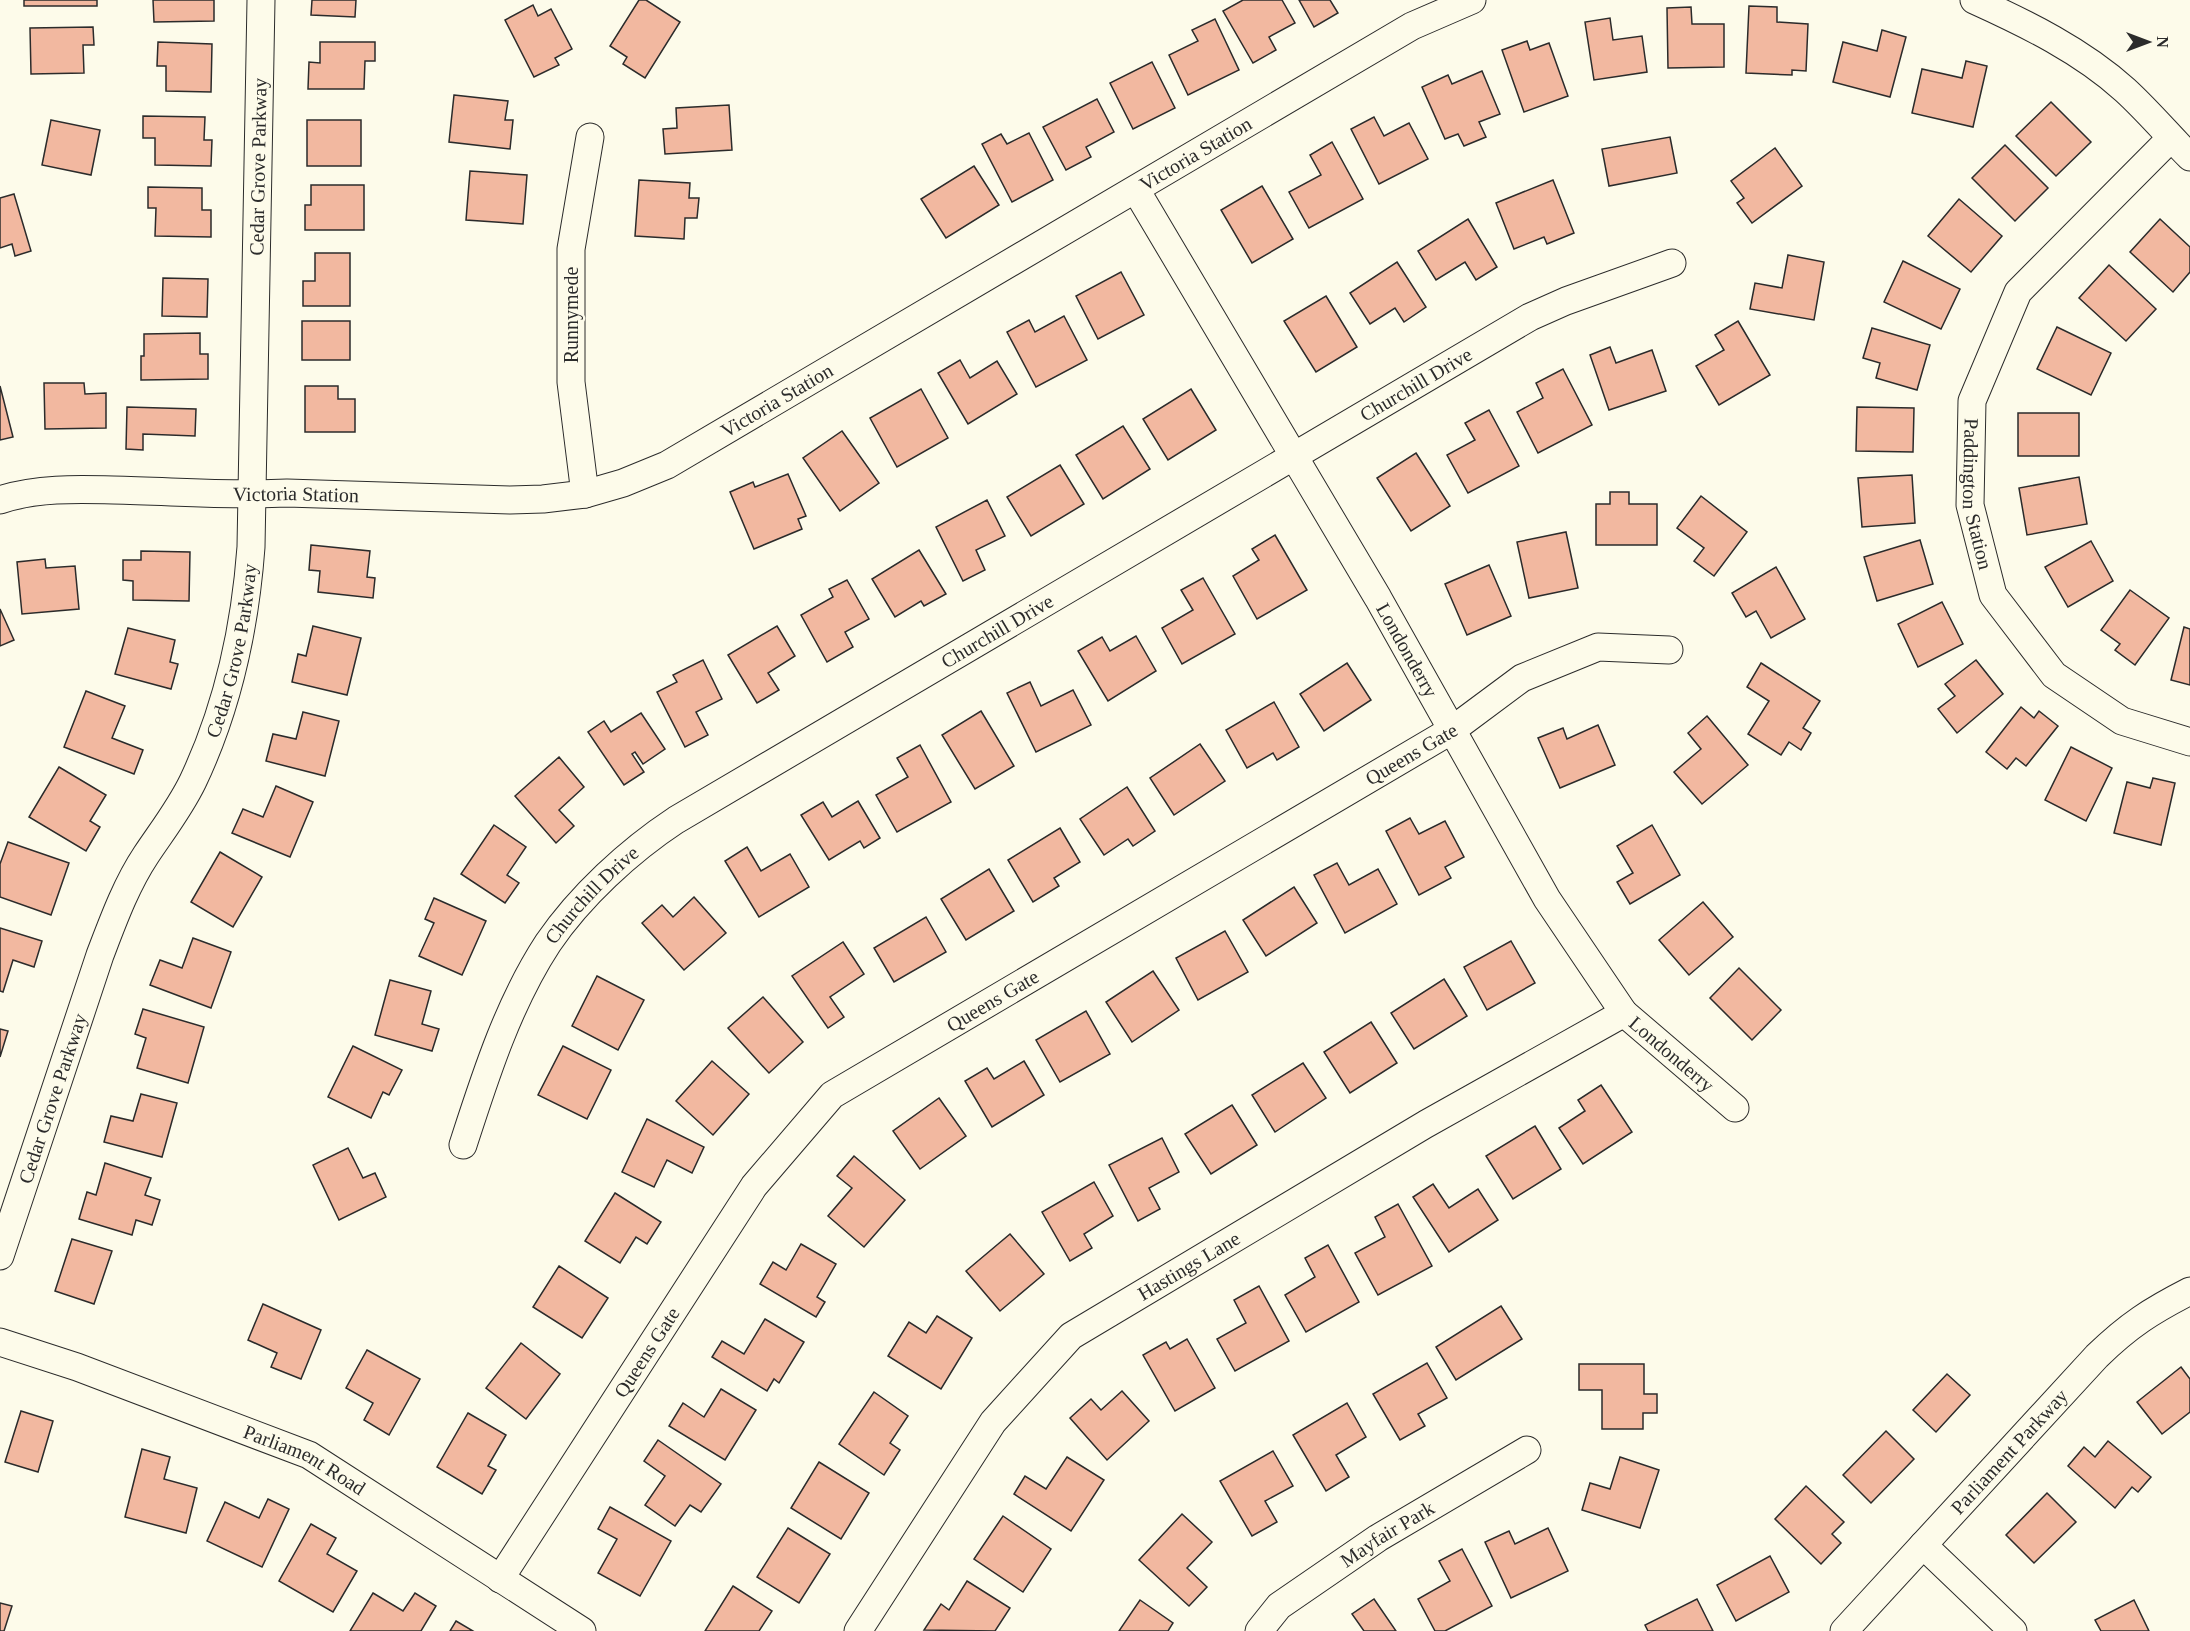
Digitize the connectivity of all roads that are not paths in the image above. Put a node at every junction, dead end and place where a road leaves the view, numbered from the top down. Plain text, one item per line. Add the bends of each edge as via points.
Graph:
1 (261, 0) edge
2 (1472, 0) edge
3 (1974, 0) edge
4 (590, 137) dead end
5 (2171, 138) junction
6 (2190, 157) edge
7 (1136, 190) junction
8 (1672, 263) dead end
9 (1293, 455) junction
10 (585, 494) junction
11 (252, 495) junction
12 (0, 500) edge
13 (1669, 650) dead end
14 (1452, 730) junction
15 (2190, 742) edge
16 (1624, 1013) junction
17 (1735, 1108) dead end
18 (463, 1145) dead end
19 (0, 1256) edge
20 (2190, 1291) edge
21 (0, 1342) edge
22 (1527, 1450) dead end
23 (1923, 1545) junction
24 (501, 1580) junction
25 (582, 1631) edge
26 (858, 1631) edge
27 (1259, 1631) edge
28 (1844, 1631) edge
29 (2013, 1631) edge

1 - 11 street, Cedar Grove Parkway
2 - 7 street, Victoria Station via 1412,26
3 - 5 street via 2035,30 2102,72
4 - 10 street, Runnymede via 571,249 571,382
5 - 6 street
5 - 15 street, Paddington Station via 2018,292 1972,400 1970,505 1993,595 2054,675 2122,721
7 - 9 street, Londonderry
7 - 10 street, Victoria Station via 667,465
8 - 9 street, Churchill Drive via 1530,317
9 - 14 street, Londonderry
9 - 18 street, Churchill Drive via 647,840 565,920 548,944 521,991 486,1075
10 - 11 street, Victoria Station via 510,500
11 - 12 street, Victoria Station via 91,489 39,492
11 - 19 street, Cedar Grove Parkway via 243,626 211,737 171,821 145,856 116,913
13 - 14 street, Queens Gate via 1598,647 1522,678
14 - 16 street, Londonderry via 1547,899
14 - 24 street, Queens Gate via 832,1095 754,1186
16 - 17 street, Londonderry
16 - 26 street, Hastings Lane via 1426,1124 1071,1336 993,1422
20 - 23 street, Parliament Parkway via 2121,1332
21 - 24 street, Parliament Road via 309,1455
22 - 27 street, Mayfair Park via 1378,1538 1279,1606
23 - 28 street, Parliament Parkway
23 - 29 street
24 - 25 street, Parliament Road

